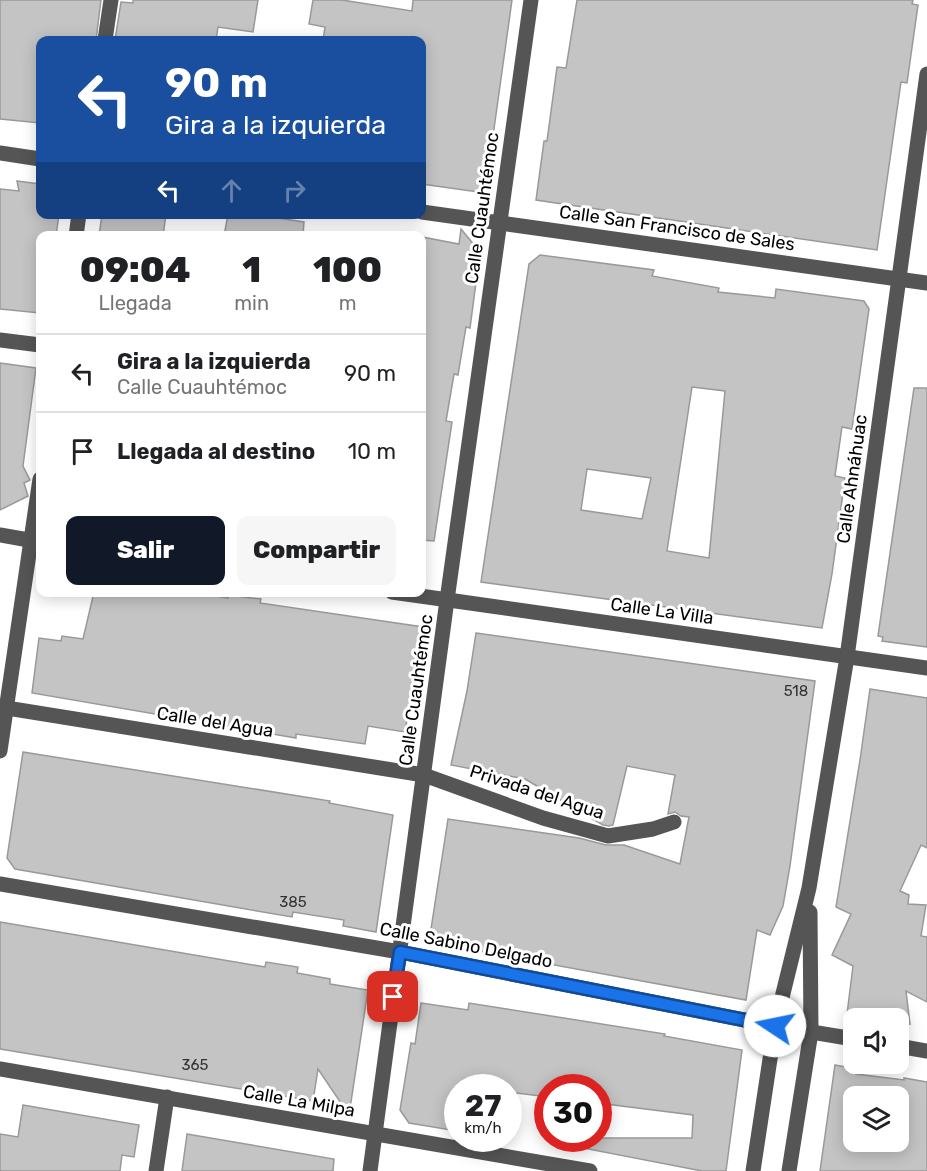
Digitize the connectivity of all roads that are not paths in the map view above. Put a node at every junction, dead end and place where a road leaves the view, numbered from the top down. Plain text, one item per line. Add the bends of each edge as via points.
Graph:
1 (111, 0) edge
2 (531, 0) edge
3 (106, 36) edge
4 (927, 74) edge
5 (0, 153) edge
6 (36, 158) edge
7 (426, 213) edge
8 (500, 223) junction
9 (899, 279) junction
10 (927, 283) edge
11 (0, 340) edge
12 (36, 344) edge
13 (0, 535) edge
14 (36, 541) edge
15 (426, 597) edge
16 (447, 600) junction
17 (847, 657) junction
18 (927, 668) edge
19 (3, 708) edge
20 (0, 751) edge
21 (424, 775) junction
22 (674, 822) dead end
23 (0, 884) edge
24 (809, 888) junction
25 (400, 952) junction
26 (775, 1026) junction
27 (811, 1032) junction
28 (843, 1037) edge
29 (909, 1048) edge
30 (927, 1051) edge
31 (0, 1069) edge
32 (166, 1098) junction
33 (375, 1134) junction
34 (563, 1169) edge
35 (156, 1171) edge
36 (370, 1171) edge
37 (590, 1171) edge
38 (753, 1171) edge
39 (789, 1171) edge

1 - 3 street
2 - 8 street, Calle Cuauhtémoc
4 - 9 street, Calle Ahnáhuac
5 - 6 street
7 - 8 street, Calle San Francisco de Sales
8 - 9 street, Calle San Francisco de Sales
8 - 16 street, Calle Cuauhtémoc
9 - 10 street, Calle San Francisco de Sales
9 - 17 street, Calle Ahnáhuac
11 - 12 street
13 - 14 street
14 - 19 street
15 - 16 street, Calle La Villa
16 - 17 street, Calle La Villa
16 - 21 street, Calle Cuauhtémoc
17 - 18 street, Calle La Villa
17 - 24 street, Calle Ahnáhuac
19 - 20 street
19 - 21 street, Calle del Agua
21 - 22 street, Privada del Agua via 543,818 608,836
21 - 25 street, Calle Cuauhtémoc
23 - 25 street, Calle Sabino Delgado
24 - 26 street, Calle Ahnáhuac
24 - 27 street, Calle Ahnáhuac
25 - 26 street, Calle Sabino Delgado
25 - 33 street, Calle Cuauhtémoc
26 - 27 street, Calle Sabino Delgado
26 - 38 street, Calle Ahnáhuac
27 - 28 street, Calle Sabino Delgado
27 - 39 street, Calle Ahnáhuac
29 - 30 street
31 - 32 street, Calle La Milpa
32 - 33 street, Calle La Milpa
32 - 35 street
33 - 34 street, Calle La Milpa
33 - 36 street, Calle Cuauhtémoc
34 - 37 street, Calle La Milpa

